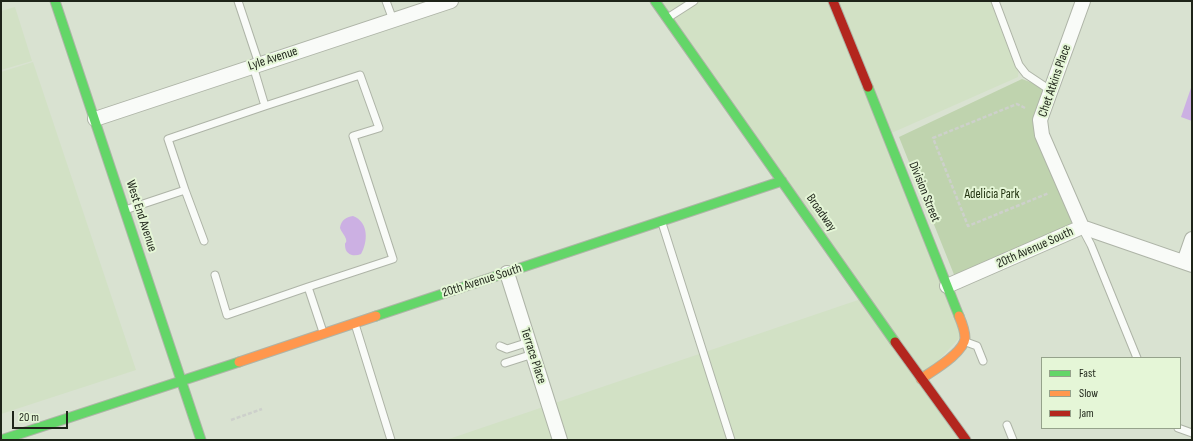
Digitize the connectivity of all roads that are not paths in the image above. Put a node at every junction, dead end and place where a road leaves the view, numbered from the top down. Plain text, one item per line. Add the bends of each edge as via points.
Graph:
1 (55, 1) edge
2 (238, 1) edge
3 (386, 1) edge
4 (451, 1) edge
5 (655, 1) edge
6 (694, 1) edge
7 (833, 1) edge
8 (995, 1) edge
9 (1083, 1) edge
10 (668, 18) junction
11 (393, 20) junction
12 (256, 65) junction
13 (1050, 90) junction
14 (265, 106) junction
15 (96, 119) junction
16 (782, 180) junction
17 (185, 190) junction
18 (125, 210) junction
19 (661, 221) junction
20 (1082, 227) junction
21 (1192, 239) edge
22 (204, 241) dead end
23 (1188, 263) edge
24 (506, 273) junction
25 (215, 275) dead end
26 (948, 286) junction
27 (308, 287) junction
28 (355, 323) junction
29 (324, 334) junction
30 (964, 341) junction
31 (500, 346) dead end
32 (531, 348) junction
33 (1138, 357) edge
34 (983, 361) dead end
35 (505, 363) dead end
36 (921, 379) junction
37 (181, 382) junction
38 (1007, 426) dead end
39 (1181, 429) edge
40 (1192, 433) edge
41 (1, 440) edge
42 (201, 440) edge
43 (391, 440) edge
44 (560, 440) edge
45 (731, 440) edge
46 (966, 440) edge
47 (1013, 440) edge

1 - 15 main road, West End Avenue
2 - 12 lane
3 - 11 lane
4 - 11 street, Lyle Avenue
5 - 10 main road, Broadway
6 - 10 lane
7 - 26 main road, Division Street
8 - 13 lane via 1020,65 1026,74
9 - 13 street, Chet Atkins Place
10 - 16 main road, Broadway
11 - 12 street, Lyle Avenue
12 - 14 lane
12 - 15 street, Lyle Avenue
13 - 20 street, Chet Atkins Place via 1040,120 1042,135
14 - 17 lane via 168,139
14 - 27 lane via 360,74 378,128 353,136 393,259
15 - 18 main road, West End Avenue
16 - 19 main road, 20th Avenue South
16 - 36 main road, Broadway
17 - 18 lane
17 - 22 lane
18 - 37 main road, West End Avenue
19 - 24 main road, 20th Avenue South
19 - 45 lane
20 - 23 street, 20th Avenue South
20 - 26 street, 20th Avenue South
20 - 33 lane
21 - 23 street
24 - 28 main road, 20th Avenue South
24 - 32 street, Terrace Place
25 - 27 lane via 227,315
26 - 30 main road, Division Street via 963,326
27 - 29 lane
28 - 29 main road, 20th Avenue South
28 - 43 lane
29 - 37 main road, 20th Avenue South
30 - 34 lane via 977,346
30 - 36 main road via 949,358
31 - 32 lane via 505,349
32 - 35 lane
32 - 44 street, Terrace Place
36 - 46 main road, Broadway
37 - 41 main road, 20th Avenue South
37 - 42 main road, West End Avenue
38 - 47 lane
39 - 40 lane

